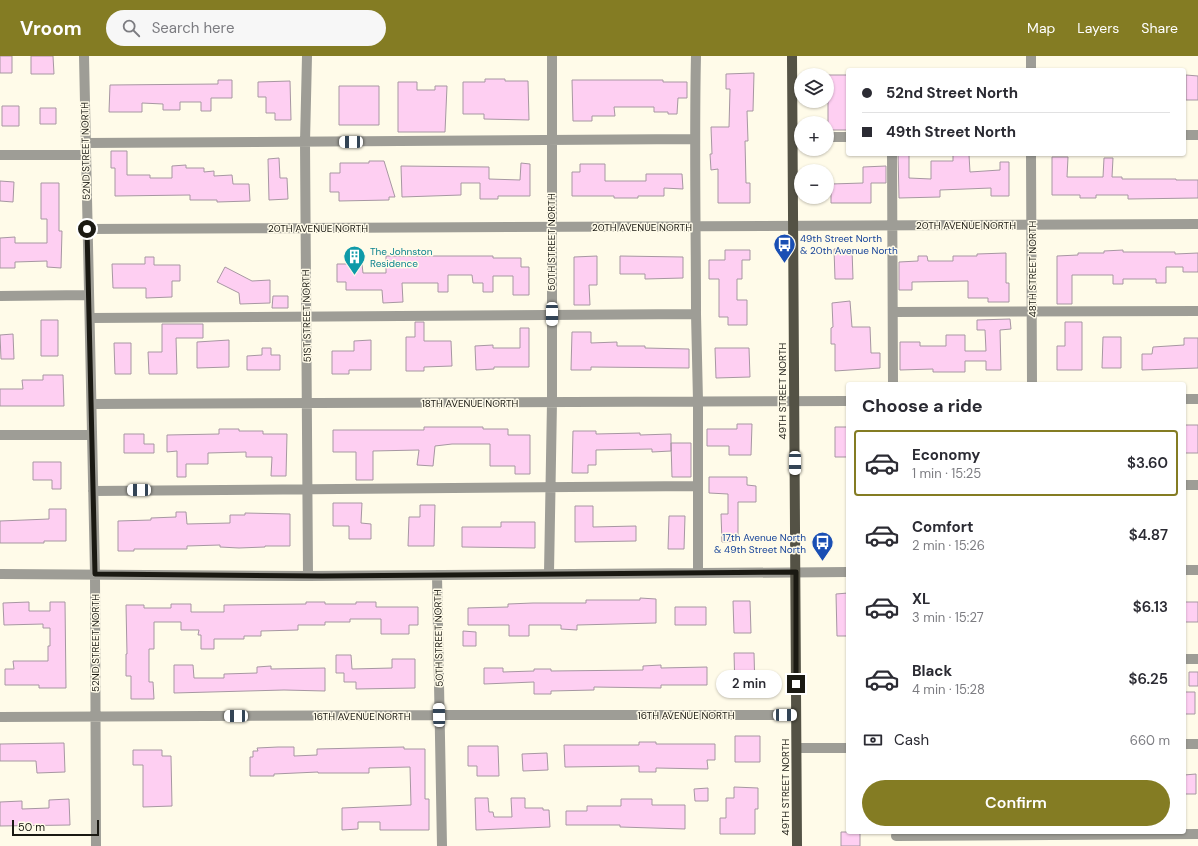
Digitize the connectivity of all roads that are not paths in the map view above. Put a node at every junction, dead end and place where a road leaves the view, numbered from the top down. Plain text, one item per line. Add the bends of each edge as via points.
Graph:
1 (84, 56) edge
2 (307, 56) edge
3 (552, 56) edge
4 (696, 56) edge
5 (792, 56) edge
6 (1031, 56) edge
7 (1031, 68) edge
8 (796, 116) edge
9 (1186, 135) edge
10 (1198, 135) edge
11 (834, 137) edge
12 (846, 137) edge
13 (694, 139) junction
14 (552, 140) junction
15 (305, 142) junction
16 (85, 143) junction
17 (0, 155) edge
18 (86, 155) junction
19 (796, 156) edge
20 (892, 156) edge
21 (1031, 156) edge
22 (1198, 224) edge
23 (1032, 225) junction
24 (696, 226) junction
25 (793, 226) junction
26 (892, 226) junction
27 (551, 227) junction
28 (305, 228) junction
29 (87, 229) junction
30 (89, 295) junction
31 (0, 296) edge
32 (1032, 311) junction
33 (1198, 311) edge
34 (892, 312) junction
35 (552, 314) junction
36 (696, 314) junction
37 (306, 316) junction
38 (90, 318) junction
39 (893, 382) edge
40 (1032, 382) edge
41 (1186, 399) edge
42 (1198, 399) edge
43 (698, 401) junction
44 (794, 401) junction
45 (846, 401) edge
46 (552, 402) junction
47 (92, 404) junction
48 (307, 404) junction
49 (91, 435) junction
50 (0, 436) edge
51 (697, 486) junction
52 (1186, 486) edge
53 (1198, 486) edge
54 (550, 488) junction
55 (307, 489) junction
56 (93, 491) junction
57 (1186, 570) edge
58 (1198, 570) edge
59 (698, 572) junction
60 (796, 572) junction
61 (846, 572) edge
62 (549, 573) junction
63 (0, 574) edge
64 (95, 574) junction
65 (437, 575) junction
66 (308, 576) junction
67 (1186, 659) edge
68 (1198, 659) edge
69 (439, 715) junction
70 (796, 715) junction
71 (0, 717) edge
72 (96, 717) junction
73 (1186, 744) edge
74 (1198, 744) edge
75 (797, 748) junction
76 (846, 748) edge
77 (1198, 834) edge
78 (896, 838) edge
79 (1034, 838) edge
80 (96, 846) edge
81 (442, 846) edge
82 (797, 846) edge

1 - 16 street, 52ND STREET NORTH
2 - 15 street, 51ST STREET NORTH
3 - 14 street, 50TH STREET NORTH
4 - 13 street
5 - 8 main road, 49TH STREET NORTH
6 - 7 street
9 - 10 street
11 - 12 street
13 - 14 street
13 - 24 street
14 - 15 street
14 - 27 street, 50TH STREET NORTH
15 - 16 street
15 - 28 street, 51ST STREET NORTH
16 - 18 street, 52ND STREET NORTH
17 - 18 street
18 - 29 street, 52ND STREET NORTH
19 - 25 main road, 49TH STREET NORTH
20 - 26 street
21 - 23 street, 48TH STREET NORTH
22 - 23 street, 20TH AVENUE NORTH
23 - 26 street, 20TH AVENUE NORTH
23 - 32 street, 48TH STREET NORTH
24 - 25 street, 20TH AVENUE NORTH
24 - 27 street, 20TH AVENUE NORTH
24 - 36 street
25 - 26 street, 20TH AVENUE NORTH
25 - 44 main road, 49TH STREET NORTH
26 - 34 street
27 - 28 street, 20TH AVENUE NORTH
27 - 35 street, 50TH STREET NORTH
28 - 29 street, 20TH AVENUE NORTH
28 - 37 street, 51ST STREET NORTH
29 - 30 street, 52ND STREET NORTH
30 - 31 street
30 - 38 street, 52ND STREET NORTH
32 - 33 street
32 - 34 street
32 - 40 street, 48TH STREET NORTH
34 - 39 street
35 - 36 street
35 - 37 street
35 - 46 street, 50TH STREET NORTH
36 - 43 street
37 - 38 street
37 - 48 street, 51ST STREET NORTH
38 - 47 street, 52ND STREET NORTH
41 - 42 street
43 - 44 street, 18TH AVENUE NORTH
43 - 46 street, 18TH AVENUE NORTH
43 - 51 street
44 - 45 street, 18TH AVENUE NORTH
44 - 60 main road, 49TH STREET NORTH
46 - 48 street, 18TH AVENUE NORTH
46 - 54 street, 50TH STREET NORTH
47 - 48 street, 18TH AVENUE NORTH
47 - 49 street, 52ND STREET NORTH
48 - 55 street, 51ST STREET NORTH
49 - 50 street
49 - 56 street, 52ND STREET NORTH
51 - 54 street
51 - 59 street
52 - 53 street
54 - 55 street
54 - 62 street, 50TH STREET NORTH
55 - 56 street
55 - 66 street, 51ST STREET NORTH
56 - 64 street, 52ND STREET NORTH
57 - 58 street
59 - 60 street
59 - 62 street
60 - 61 street
60 - 70 main road, 49TH STREET NORTH
62 - 65 street
63 - 64 street
64 - 66 street
64 - 72 street, 52ND STREET NORTH
65 - 66 street
65 - 69 street, 50TH STREET NORTH
67 - 68 street
69 - 70 street, 16TH AVENUE NORTH
69 - 72 street, 16TH AVENUE NORTH
69 - 81 street, 50TH STREET NORTH
70 - 75 main road, 49TH STREET NORTH
71 - 72 street, 16TH AVENUE NORTH
72 - 80 street, 52ND STREET NORTH
73 - 74 street
75 - 76 street
75 - 82 main road, 49TH STREET NORTH
77 - 79 street
78 - 79 street

